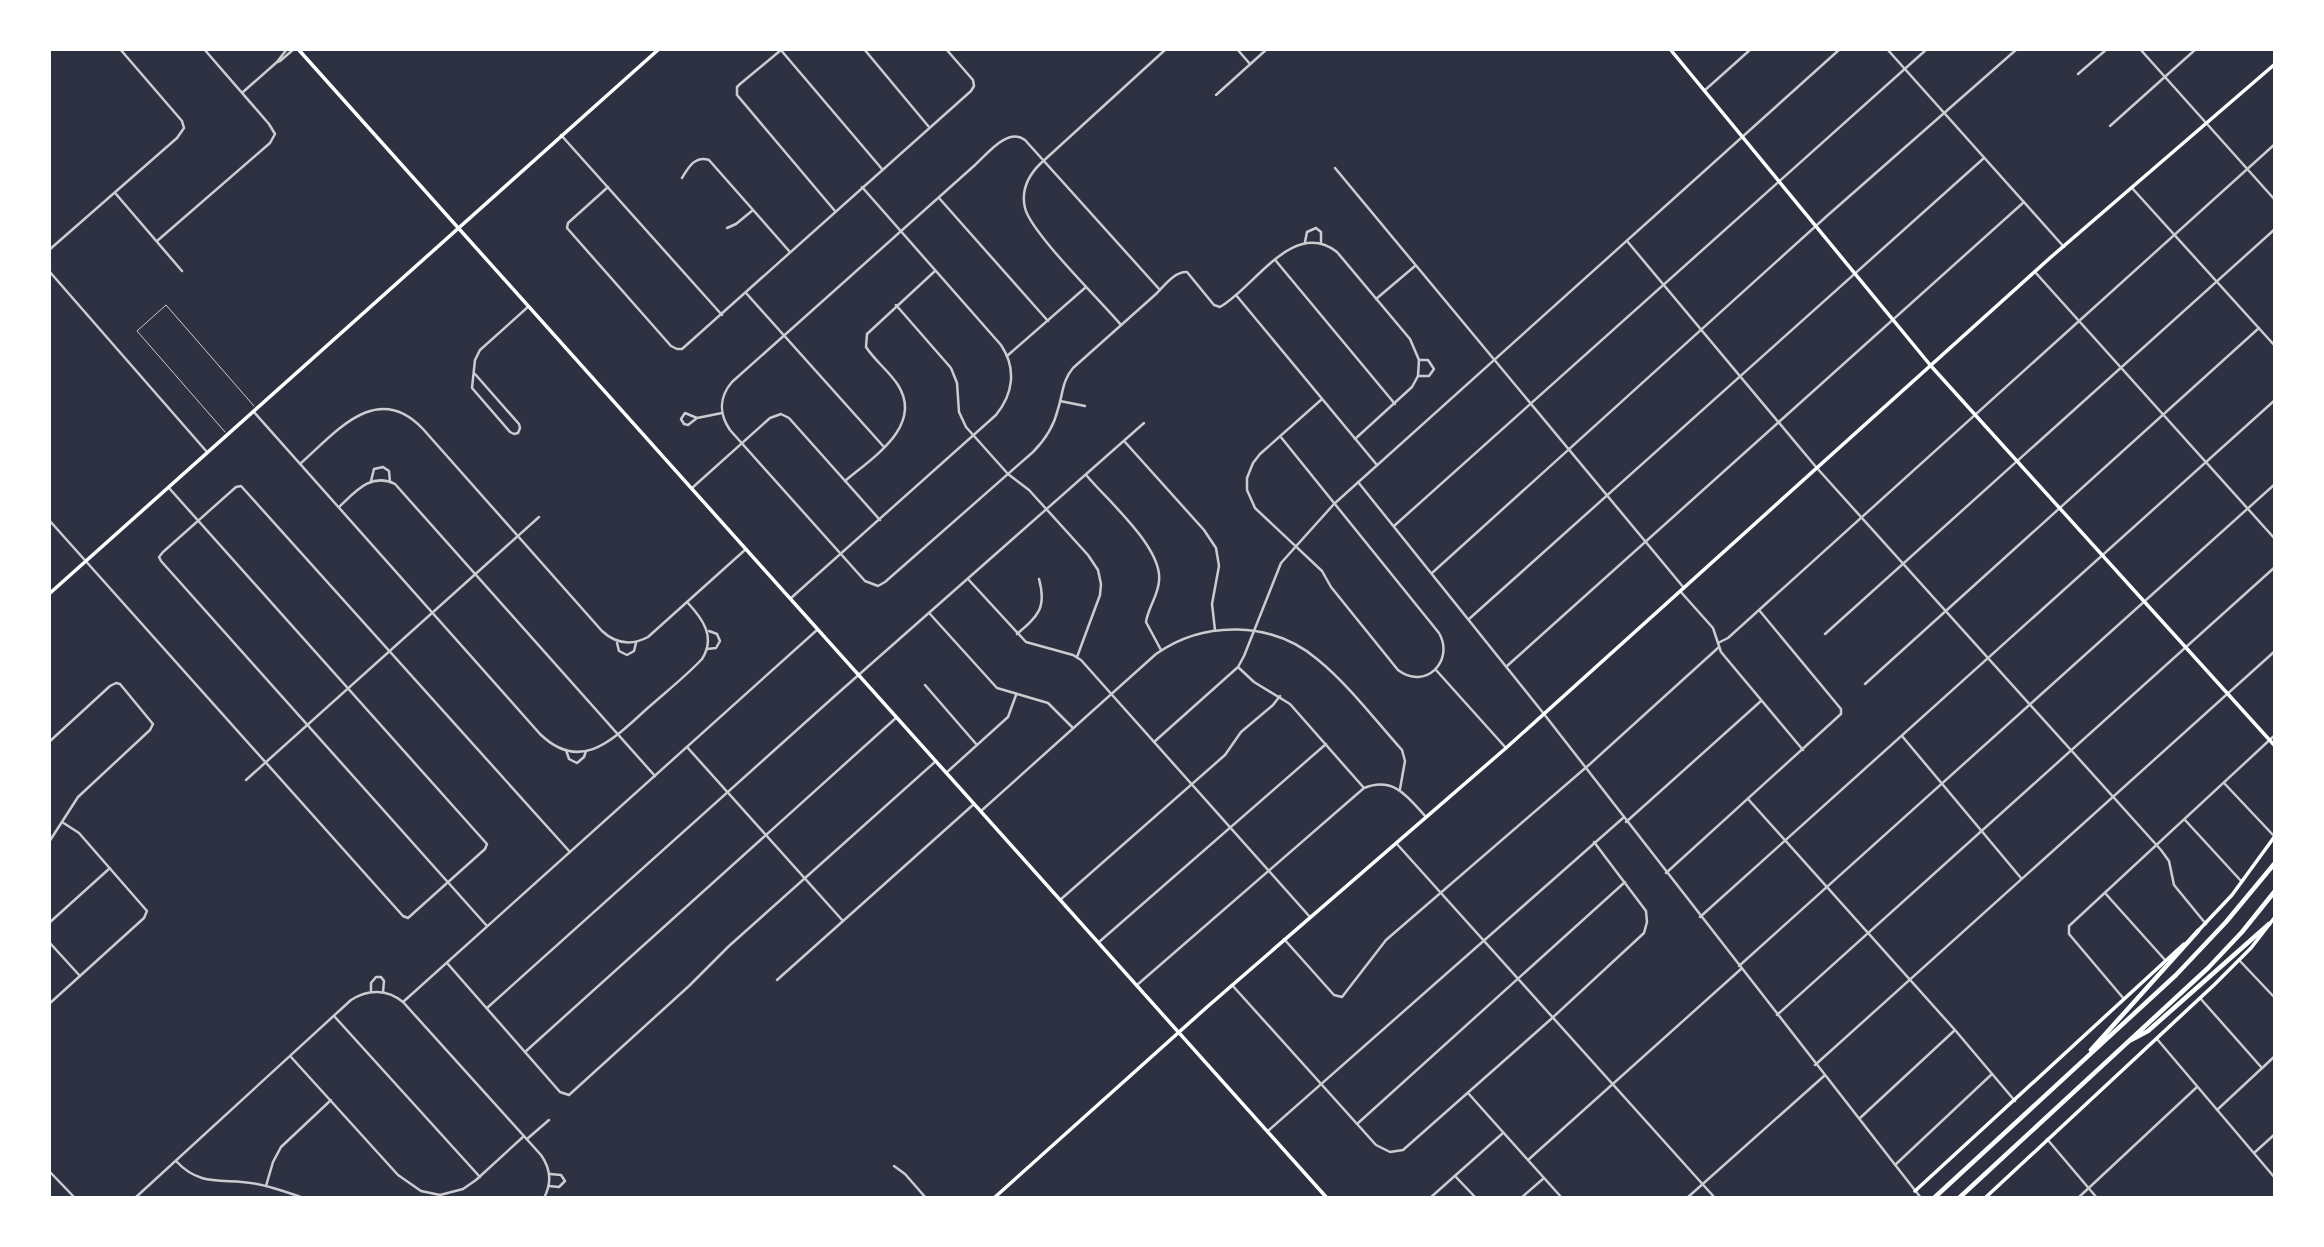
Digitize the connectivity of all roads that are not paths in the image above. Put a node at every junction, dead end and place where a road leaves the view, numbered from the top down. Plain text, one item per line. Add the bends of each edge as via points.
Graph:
1 (120, 49) edge
2 (204, 49) edge
3 (287, 49) edge
4 (296, 49) edge
5 (659, 49) edge
6 (780, 49) edge
7 (863, 49) edge
8 (946, 49) edge
9 (1166, 49) edge
10 (1237, 49) edge
11 (1267, 49) edge
12 (1670, 49) edge
13 (1751, 49) edge
14 (1840, 49) edge
15 (1887, 49) edge
16 (1927, 49) edge
17 (2017, 49) edge
18 (2107, 49) edge
19 (2140, 49) edge
20 (2196, 49) edge
21 (277, 62) junction
22 (1250, 64) junction
23 (2275, 64) edge
24 (1904, 68) junction
25 (2078, 74) dead end
26 (2165, 77) junction
27 (1704, 91) junction
28 (242, 93) junction
29 (1216, 95) dead end
30 (1944, 113) junction
31 (2207, 124) junction
32 (2110, 126) dead end
33 (929, 127) junction
34 (561, 135) junction
35 (1742, 137) junction
36 (2275, 144) edge
37 (1984, 158) junction
38 (1044, 160) junction
39 (1335, 168) dead end
40 (882, 169) junction
41 (2247, 169) junction
42 (682, 178) dead end
43 (1778, 180) junction
44 (608, 187) junction
45 (862, 187) junction
46 (2132, 188) junction
47 (115, 193) junction
48 (939, 198) junction
49 (2275, 200) edge
50 (2024, 202) junction
51 (753, 209) junction
52 (835, 211) junction
53 (1816, 226) junction
54 (458, 227) junction
55 (727, 228) dead end
56 (2275, 229) edge
57 (900, 232) junction
58 (2174, 234) junction
59 (157, 241) junction
60 (1627, 241) junction
61 (1306, 242) junction
62 (1321, 243) junction
63 (2064, 247) junction
64 (49, 250) edge
65 (790, 252) junction
66 (1276, 260) junction
67 (1415, 266) junction
68 (49, 271) edge
69 (182, 271) dead end
70 (935, 271) junction
71 (1854, 272) junction
72 (2035, 272) junction
73 (2216, 281) junction
74 (1664, 284) junction
75 (1087, 286) junction
76 (1160, 290) junction
77 (746, 293) junction
78 (1236, 295) junction
79 (1376, 299) junction
80 (896, 305) junction
81 (529, 306) junction
82 (722, 315) junction
83 (1892, 319) junction
84 (2078, 320) junction
85 (1048, 321) junction
86 (1121, 325) junction
87 (2259, 328) junction
88 (1702, 330) junction
89 (785, 336) junction
90 (2275, 346) edge
91 (1007, 356) junction
92 (1494, 359) junction
93 (1419, 360) junction
94 (1931, 366) junction
95 (2121, 368) junction
96 (475, 374) junction
97 (1418, 376) junction
98 (1740, 376) junction
99 (1322, 399) junction
100 (2275, 400) edge
101 (1060, 401) junction
102 (1531, 403) junction
103 (1395, 404) junction
104 (1085, 406) dead end
105 (254, 410) junction
106 (722, 413) junction
107 (1975, 415) junction
108 (2164, 415) junction
109 (697, 418) dead end
110 (1778, 421) junction
111 (1144, 424) dead end
112 (227, 434) junction
113 (974, 436) junction
114 (1280, 436) junction
115 (1355, 439) junction
116 (1124, 441) junction
117 (742, 443) junction
118 (884, 447) junction
119 (1569, 449) junction
120 (207, 452) junction
121 (2018, 461) junction
122 (2206, 463) junction
123 (300, 464) junction
124 (1377, 465) junction
125 (1816, 467) junction
126 (1008, 474) junction
127 (1086, 475) junction
128 (371, 481) junction
129 (845, 481) junction
130 (390, 482) junction
131 (1358, 482) junction
132 (2275, 484) edge
133 (168, 487) junction
134 (692, 488) junction
135 (1607, 495) junction
136 (1334, 504) junction
137 (339, 507) junction
138 (1047, 509) junction
139 (2061, 509) junction
140 (2248, 509) junction
141 (539, 517) dead end
142 (1861, 518) junction
143 (49, 520) edge
144 (880, 520) junction
145 (198, 521) junction
146 (1394, 526) junction
147 (518, 536) junction
148 (2275, 539) edge
149 (1645, 541) junction
150 (1295, 546) junction
151 (746, 549) junction
152 (841, 554) junction
153 (2104, 556) junction
154 (86, 561) junction
155 (1903, 564) junction
156 (2275, 567) edge
157 (1432, 573) junction
158 (475, 575) junction
159 (968, 579) junction
160 (1039, 579) dead end
161 (1682, 589) junction
162 (49, 594) edge
163 (791, 598) junction
164 (2145, 601) junction
165 (687, 602) junction
166 (1759, 610) junction
167 (1946, 612) junction
168 (432, 613) junction
169 (930, 614) junction
170 (1469, 619) junction
171 (818, 629) junction
172 (708, 631) junction
173 (1215, 631) junction
174 (1254, 631) junction
175 (1017, 634) junction
176 (1825, 634) dead end
177 (617, 641) junction
178 (636, 643) junction
179 (1718, 645) junction
180 (2186, 648) junction
181 (707, 649) junction
182 (1161, 650) junction
183 (390, 651) junction
184 (2275, 651) edge
185 (1077, 657) junction
186 (1989, 659) junction
187 (1507, 666) junction
188 (1238, 667) junction
189 (1436, 670) junction
190 (859, 675) junction
191 (1865, 684) dead end
192 (925, 685) dead end
193 (348, 689) junction
194 (1111, 694) junction
195 (2228, 694) junction
196 (1016, 695) junction
197 (1280, 696) junction
198 (1761, 701) junction
199 (2030, 705) junction
200 (1544, 714) junction
201 (897, 717) junction
202 (307, 725) junction
203 (1073, 728) junction
204 (618, 735) junction
205 (2275, 735) edge
206 (1902, 736) junction
207 (2270, 740) junction
208 (1154, 741) junction
209 (49, 742) edge
210 (1326, 744) junction
211 (977, 745) junction
212 (2275, 746) edge
213 (687, 747) junction
214 (1506, 748) junction
215 (566, 750) junction
216 (1803, 750) junction
217 (586, 751) junction
218 (2071, 751) junction
219 (936, 761) junction
220 (266, 762) junction
221 (1584, 768) junction
222 (947, 773) junction
223 (655, 776) junction
224 (246, 780) dead end
225 (2224, 782) junction
226 (1192, 784) junction
227 (1942, 784) junction
228 (1364, 788) junction
229 (1400, 789) junction
230 (728, 792) junction
231 (2113, 797) junction
232 (1748, 799) junction
233 (974, 804) junction
234 (981, 811) junction
235 (1426, 817) junction
236 (1623, 818) junction
237 (2184, 819) junction
238 (62, 822) junction
239 (1626, 822) junction
240 (1230, 827) junction
241 (1982, 831) junction
242 (766, 835) junction
243 (2275, 836) edge
244 (1785, 841) junction
245 (49, 842) edge
246 (1594, 842) junction
247 (1396, 844) junction
248 (2156, 844) junction
249 (570, 852) junction
250 (2275, 863) edge
251 (110, 868) junction
252 (1269, 870) junction
253 (1666, 873) junction
254 (805, 878) junction
255 (2022, 879) junction
256 (1625, 882) junction
257 (2242, 882) junction
258 (449, 883) junction
259 (1826, 888) junction
260 (2275, 891) edge
261 (1440, 892) junction
262 (2105, 892) junction
263 (1060, 900) junction
264 (1310, 917) junction
265 (1700, 917) junction
266 (2275, 919) edge
267 (844, 921) junction
268 (49, 923) edge
269 (2206, 924) junction
270 (2269, 924) junction
271 (487, 926) junction
272 (2198, 931) junction
273 (1868, 934) junction
274 (1284, 939) junction
275 (1483, 940) junction
276 (49, 942) edge
277 (1098, 942) junction
278 (2239, 960) junction
279 (2166, 961) junction
280 (447, 963) junction
281 (1740, 968) junction
282 (80, 976) junction
283 (1518, 979) junction
284 (777, 980) dead end
285 (1909, 980) junction
286 (1137, 985) junction
287 (1232, 985) junction
288 (371, 992) junction
289 (383, 992) junction
290 (2200, 998) junction
291 (2124, 999) junction
292 (2275, 999) edge
293 (403, 1002) junction
294 (49, 1004) edge
295 (487, 1008) junction
296 (1777, 1015) junction
297 (334, 1016) junction
298 (1553, 1017) junction
299 (1955, 1030) junction
300 (1178, 1033) junction
301 (2156, 1038) junction
302 (2124, 1044) junction
303 (526, 1052) junction
304 (290, 1056) junction
305 (2275, 1056) edge
306 (2081, 1062) junction
307 (1815, 1065) junction
308 (2263, 1068) junction
309 (1992, 1074) junction
310 (1824, 1076) junction
311 (1321, 1084) junction
312 (1613, 1084) junction
313 (2197, 1087) junction
314 (1468, 1093) junction
315 (331, 1100) junction
316 (2015, 1101) junction
317 (2217, 1110) junction
318 (1858, 1119) junction
319 (549, 1120) dead end
320 (1356, 1124) junction
321 (1268, 1131) junction
322 (1503, 1133) junction
323 (2275, 1134) edge
324 (525, 1138) junction
325 (2047, 1139) junction
326 (2254, 1153) junction
327 (1528, 1160) junction
328 (176, 1161) junction
329 (1895, 1165) junction
330 (894, 1167) dead end
331 (49, 1171) edge
332 (549, 1174) junction
333 (1455, 1176) junction
334 (480, 1177) junction
335 (1544, 1178) junction
336 (2275, 1178) edge
337 (1703, 1184) junction
338 (266, 1186) junction
339 (549, 1186) junction
340 (2089, 1188) junction
341 (1918, 1195) edge
342 (434, 1196) edge
343 (447, 1196) edge
344 (75, 1198) edge
345 (135, 1198) edge
346 (304, 1198) edge
347 (544, 1198) edge
348 (926, 1198) edge
349 (994, 1198) edge
350 (1327, 1198) edge
351 (1430, 1198) edge
352 (1476, 1198) edge
353 (1521, 1198) edge
354 (1562, 1198) edge
355 (1687, 1198) edge
356 (1715, 1198) edge
357 (1934, 1198) edge
358 (1959, 1198) edge
359 (1985, 1198) edge
360 (2078, 1198) edge
361 (2097, 1198) edge

1 - 47 street via 184,128
2 - 28 street
3 - 21 street
4 - 21 street
4 - 54 main road
5 - 34 main road
6 - 40 street
6 - 52 street via 740,84 737,95
7 - 33 street
8 - 33 street via 974,84
9 - 38 street
10 - 22 street
11 - 22 street
12 - 27 main road
13 - 27 street
14 - 35 street
15 - 24 street
16 - 24 street
17 - 30 street
18 - 25 street
19 - 26 street
20 - 26 street
21 - 28 street
22 - 29 street
23 - 31 main road
24 - 30 street
24 - 43 street
26 - 31 street
26 - 32 street
27 - 35 main road
28 - 59 street via 275,134 270,143
30 - 37 street
30 - 53 street
31 - 41 street
31 - 46 main road
33 - 40 street
34 - 44 street
34 - 54 main road
35 - 43 main road
35 - 60 street
36 - 41 street
37 - 50 street
37 - 71 street
38 - 48 street via 1022,137 1009,136
38 - 75 street via 1026,183 1026,212
38 - 76 street
39 - 67 street
40 - 45 street
41 - 49 street
41 - 58 street
42 - 51 street via 696,160 709,160
43 - 53 main road
43 - 74 street
44 - 82 street
44 - 82 street via 567,228 677,349
45 - 52 street
45 - 57 street
46 - 58 street
46 - 63 main road
47 - 59 street
47 - 64 street
48 - 57 street
48 - 85 street
50 - 63 street
50 - 83 street
51 - 55 street
51 - 65 street
52 - 65 street
53 - 71 main road
53 - 88 street
54 - 81 main road
54 - 105 main road
56 - 73 street
57 - 70 street
57 - 89 street
58 - 73 street
58 - 84 street
59 - 69 street
60 - 74 street
60 - 92 street
61 - 62 street
61 - 62 street via 1307,232 1316,228
61 - 66 street
62 - 79 street via 1338,252
63 - 72 main road
65 - 77 street
66 - 78 street
66 - 103 street
67 - 79 street
67 - 92 street
68 - 120 street
70 - 80 street
70 - 91 street
71 - 83 main road
71 - 98 street
72 - 84 street
72 - 94 main road
73 - 87 street
73 - 95 street
74 - 88 street
74 - 102 street
75 - 85 street
75 - 86 street
76 - 78 street via 1183,271 1218,307
76 - 86 street
77 - 82 street
77 - 89 street
78 - 99 street
79 - 93 street via 1410,339
80 - 113 street via 951,368 961,417
80 - 118 street via 872,327 865,342 899,387 905,405 901,427
81 - 96 street via 480,350
81 - 134 main road
83 - 94 main road
83 - 110 street
84 - 95 street
84 - 107 street
85 - 91 street
86 - 101 street via 1068,374
87 - 90 street
87 - 108 street
88 - 98 street
88 - 119 street
89 - 106 street via 728,386
89 - 118 street
91 - 113 street via 1012,377 1007,397
92 - 102 street
92 - 124 street
93 - 97 street
93 - 97 street via 1428,360 1434,369 1429,376
94 - 107 main road
94 - 125 main road
95 - 108 street
95 - 121 street
96 - 96 street via 474,391 510,432 519,433 519,424
97 - 103 street
98 - 110 street
98 - 135 street
99 - 114 street
99 - 115 street
100 - 122 street
101 - 104 street
101 - 126 street via 1045,438
102 - 119 street
102 - 146 street
103 - 115 street
105 - 112 main road
105 - 112 lane via 166,305 137,331
105 - 123 street
106 - 109 street
106 - 117 street
107 - 121 main road
107 - 142 street
108 - 122 street
108 - 139 street
110 - 125 street
110 - 149 street
111 - 116 street
112 - 120 main road
113 - 126 street
113 - 144 street
114 - 136 street
114 - 150 street via 1253,463 1247,490 1255,508
115 - 124 street
116 - 127 street
116 - 173 street via 1213,541 1219,566 1212,604
117 - 129 street via 770,418 785,415
117 - 134 street
117 - 152 street
118 - 129 street
119 - 135 street
119 - 157 street
120 - 133 main road
121 - 139 main road
121 - 155 street
122 - 140 street
122 - 153 street
123 - 137 street
123 - 147 street via 357,415 371,410 398,411 420,425
124 - 131 street
125 - 142 street
125 - 161 main road
126 - 138 street
126 - 152 street via 882,585 869,584
127 - 138 street
127 - 182 street via 1155,555 1159,581 1146,622
128 - 130 street
128 - 130 street via 372,471 380,467 389,471
128 - 137 street
129 - 144 street
130 - 158 street
131 - 136 street
131 - 146 street
132 - 140 street
133 - 145 street
133 - 154 main road
134 - 151 main road
135 - 149 street
135 - 170 street
136 - 150 street
136 - 189 street via 1441,638 1443,657
137 - 168 street
138 - 159 street
138 - 185 street via 1092,560 1101,579 1099,600
139 - 153 main road
139 - 167 street
140 - 148 street
140 - 164 street
141 - 147 street
142 - 155 street
142 - 166 street
143 - 154 street
144 - 152 street
145 - 183 street via 242,486
145 - 193 street
145 - 202 street via 160,559
146 - 157 street
147 - 158 street
147 - 177 street via 602,631
149 - 161 street
149 - 187 street
150 - 174 street via 1281,563
150 - 189 street via 1322,571 1398,670 1420,678
151 - 163 main road
151 - 165 street
152 - 163 street
153 - 164 main road
153 - 186 street
154 - 162 main road
154 - 220 street
155 - 167 street
155 - 176 street
156 - 180 street
157 - 170 street
158 - 168 street
158 - 204 street
159 - 169 street
159 - 175 street
160 - 175 street via 1041,607
161 - 179 street via 1713,628
161 - 200 main road
163 - 171 main road
164 - 180 main road
164 - 199 street
165 - 172 street
165 - 178 street
166 - 179 street
166 - 216 street via 1842,713
167 - 186 street
167 - 191 street
168 - 183 street
168 - 215 street via 540,734
169 - 190 street
169 - 196 street via 994,686
170 - 187 street
171 - 190 main road
171 - 213 street
172 - 181 street
172 - 181 street via 720,641 716,648
173 - 174 street
173 - 182 street
174 - 188 street
174 - 229 street via 1298,646 1332,673 1402,750 1405,761
175 - 185 street via 1031,645
177 - 178 street
177 - 178 street via 619,651 627,655
179 - 198 street
179 - 221 street
180 - 195 main road
180 - 218 street
181 - 204 street via 693,668
182 - 194 street
183 - 193 street
183 - 249 street
184 - 195 street
185 - 194 street
186 - 199 street
186 - 206 street
187 - 200 street
188 - 197 street
188 - 208 street
189 - 214 street
190 - 201 main road
190 - 230 street
192 - 211 street
193 - 202 street
193 - 258 street via 487,844
194 - 203 street
194 - 208 street
195 - 207 main road
195 - 231 street
196 - 203 street via 1048,703
196 - 211 street via 1008,717
197 - 210 street
197 - 226 street via 1241,733 1228,753
198 - 216 street
198 - 239 street
199 - 218 street
199 - 227 street
200 - 214 main road
200 - 221 street
201 - 219 main road
201 - 242 street
202 - 220 street
202 - 258 street
203 - 234 street
204 - 217 street via 602,747
204 - 223 street
205 - 207 street
206 - 227 street
206 - 244 street
207 - 212 main road
207 - 225 street
208 - 226 street
209 - 238 street via 116,683 153,725 78,797
210 - 228 street
210 - 240 street
211 - 222 street
213 - 223 street
213 - 230 street
214 - 235 main road
215 - 217 street
215 - 217 street via 569,759 578,762
216 - 232 street
218 - 231 street
218 - 241 street
219 - 222 main road
219 - 254 street
220 - 224 street
220 - 258 street via 405,918
221 - 236 street
221 - 261 street
222 - 233 main road
223 - 249 street
225 - 237 street
225 - 243 street
226 - 240 street
226 - 263 street
227 - 241 street
227 - 259 street
228 - 229 street via 1384,783
228 - 252 street
229 - 235 street
230 - 242 street
230 - 295 street
231 - 248 street
231 - 255 street
232 - 244 street
232 - 253 street
233 - 234 main road
233 - 267 street
234 - 263 main road
235 - 247 main road
236 - 239 street
236 - 246 street
237 - 248 street
237 - 257 street
238 - 245 street
238 - 251 street via 79,833
239 - 253 street
240 - 252 street
240 - 277 street
241 - 255 street
241 - 273 street
242 - 254 street
242 - 303 street
243 - 257 main road
244 - 259 street
244 - 265 street
246 - 256 street
246 - 275 street
247 - 261 street
247 - 264 main road
248 - 262 street
248 - 269 street via 2169,861 2174,885
249 - 271 street
250 - 306 highway via 2191,959
251 - 268 street
251 - 282 street via 147,913
252 - 264 street
252 - 286 street
253 - 265 street
254 - 267 street
254 - 303 street via 566,1095
255 - 285 street
256 - 283 street
256 - 298 street via 1646,911 1645,930
257 - 269 main road
258 - 271 street
259 - 273 street
259 - 281 street
260 - 302 highway via 2217,958
261 - 274 street via 1386,940 1342,996 1334,995
261 - 275 street
262 - 279 street
262 - 291 street via 2067,930
263 - 277 main road
264 - 274 main road
265 - 281 street
266 - 270 main road
267 - 284 street
269 - 272 main road
270 - 278 main road
270 - 302 highway via 2148,1031
271 - 280 street
272 - 279 main road
272 - 306 highway
273 - 285 street
273 - 296 street
274 - 287 main road
275 - 283 street
275 - 311 street
276 - 282 street
277 - 286 main road
278 - 290 main road
278 - 292 street
279 - 291 main road
280 - 293 street
280 - 295 street
281 - 296 street
281 - 312 street
282 - 294 street
283 - 298 street
283 - 320 street
285 - 299 street
285 - 307 street
286 - 300 main road
287 - 300 main road
287 - 311 street
288 - 289 street
288 - 289 street via 376,977 384,981
288 - 297 street via 356,997
289 - 293 street
290 - 301 main road
290 - 308 street
291 - 316 main road
293 - 324 street
295 - 303 street
296 - 307 street
297 - 304 street
297 - 334 street
298 - 312 street
298 - 314 street
299 - 309 street
299 - 318 street
300 - 321 main road
300 - 349 main road
301 - 313 street
301 - 325 main road
302 - 358 highway
304 - 315 street
304 - 328 street
305 - 308 street
306 - 357 highway
307 - 310 street
308 - 317 street
309 - 316 street
309 - 329 street
310 - 318 street
310 - 337 street
311 - 320 street
311 - 321 street
312 - 327 street
312 - 337 street
313 - 317 street
313 - 340 street
314 - 320 street via 1409,1146 1395,1152 1380,1148
314 - 322 street
315 - 338 street via 281,1147
315 - 342 street via 404,1180
316 - 341 main road
317 - 326 street
318 - 329 street
319 - 324 street
321 - 350 main road
322 - 327 street
322 - 333 street
323 - 326 street
324 - 332 street
324 - 334 street
325 - 340 street
325 - 359 main road
326 - 336 street
327 - 335 street
328 - 338 street via 206,1180
328 - 345 street
329 - 341 street
330 - 348 street
331 - 344 street
332 - 339 street
332 - 339 street via 561,1175 565,1181 559,1187
333 - 351 street
333 - 352 street
334 - 343 street
335 - 353 street
335 - 354 street
337 - 355 street
337 - 356 street
338 - 346 street
339 - 347 street
340 - 360 street
340 - 361 street
342 - 343 street

